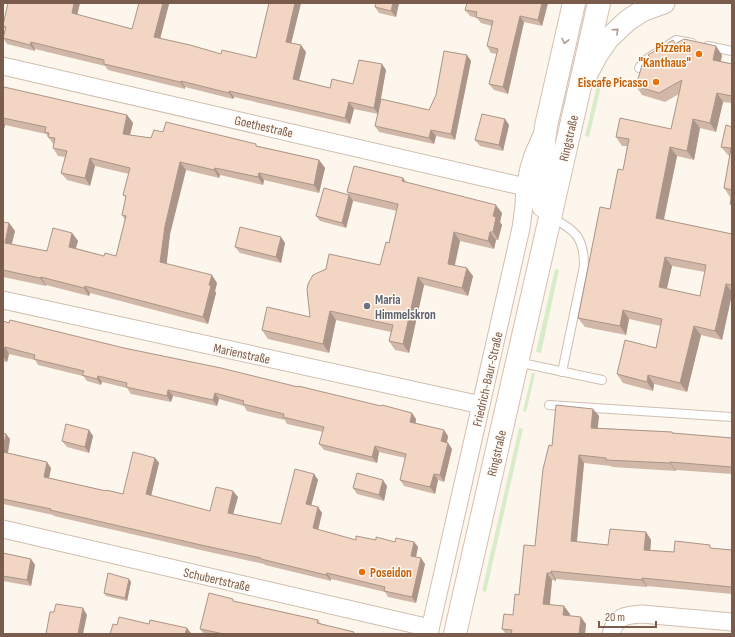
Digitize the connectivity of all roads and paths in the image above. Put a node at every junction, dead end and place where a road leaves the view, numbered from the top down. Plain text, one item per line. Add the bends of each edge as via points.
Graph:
1 (574, 3) edge
2 (599, 3) edge
3 (664, 3) edge
4 (732, 51) edge
5 (3, 66) edge
6 (639, 68) dead end
7 (576, 101) junction
8 (546, 126) junction
9 (525, 187) junction
10 (546, 215) junction
11 (3, 300) edge
12 (516, 362) junction
13 (562, 372) junction
14 (602, 380) dead end
15 (481, 405) junction
16 (549, 405) dead end
17 (732, 417) edge
18 (3, 529) edge
19 (732, 622) edge
20 (613, 628) edge
21 (430, 631) edge
22 (455, 634) edge

1 -> 8 main road, Ringstraße
2 - 7 main road, Ringstraße
7 -> 3 street via 591,65 608,39 642,11
4 - 6 lane via 676,40 644,61
5 - 9 street, Goethestraße
7 - 10 main road, Ringstraße
8 - 9 street, Friedrich-Baur-Straße via 533,155
8 - 10 main road, Ringstraße
9 - 15 street, Friedrich-Baur-Straße via 521,228
10 - 12 main road, Ringstraße via 537,273
10 - 13 lane via 571,229 580,240 584,256
11 - 15 street, Marienstraße
12 - 13 lane
12 - 22 main road, Ringstraße
13 - 14 lane
15 - 21 street, Friedrich-Baur-Straße
16 - 17 lane
18 - 21 street, Schubertstraße
19 - 20 street via 632,614 622,617

